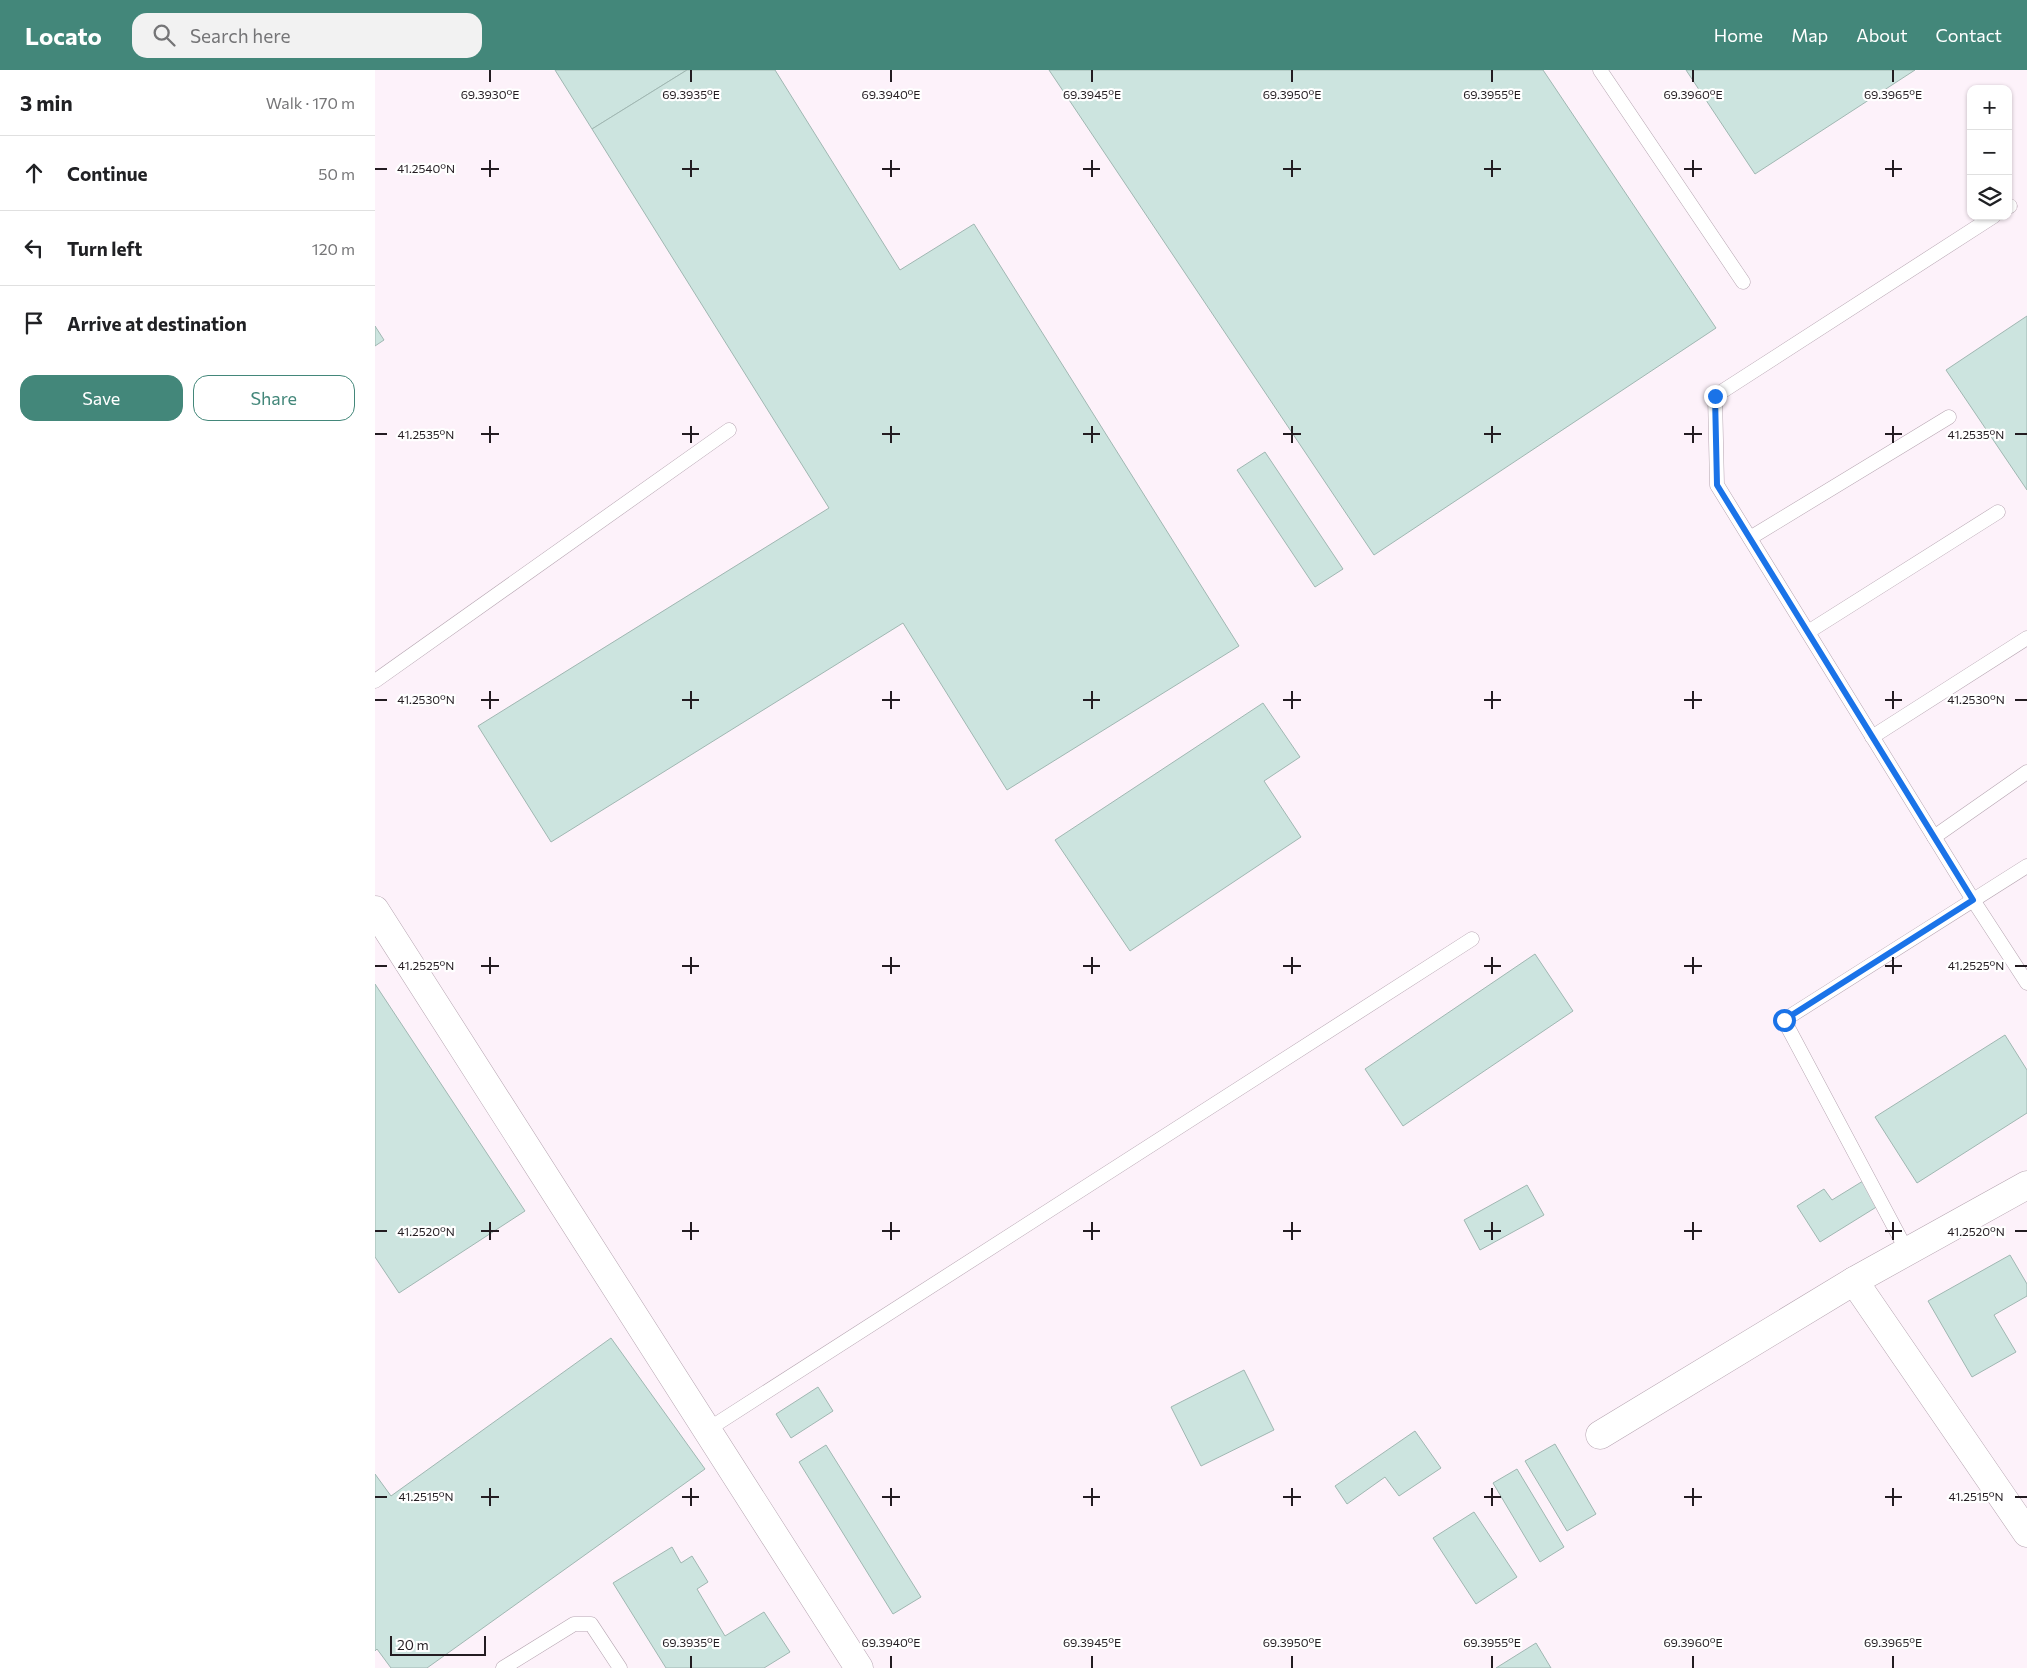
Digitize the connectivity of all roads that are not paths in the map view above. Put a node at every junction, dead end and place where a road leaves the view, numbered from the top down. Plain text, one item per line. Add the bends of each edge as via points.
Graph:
1 (1600, 70) edge
2 (1988, 220) edge
3 (1743, 282) dead end
4 (1949, 417) dead end
5 (729, 430) dead end
6 (1998, 512) dead end
7 (1750, 538) junction
8 (1808, 632) junction
9 (2027, 638) edge
10 (375, 681) edge
11 (1872, 736) junction
12 (2027, 772) edge
13 (1934, 837) junction
14 (2027, 866) edge
15 (1973, 900) junction
16 (375, 910) edge
17 (1472, 939) dead end
18 (2027, 983) edge
19 (2027, 1185) edge
20 (1907, 1251) junction
21 (1854, 1281) junction
22 (707, 1430) junction
23 (1600, 1435) dead end
24 (2027, 1534) edge
25 (503, 1668) edge
26 (620, 1668) edge
27 (859, 1668) edge

1 - 3 lane
2 - 7 lane via 1715,396 1717,485
4 - 7 lane
5 - 10 lane
6 - 8 lane
7 - 8 lane
8 - 11 lane
9 - 11 lane
11 - 13 lane
12 - 13 lane
13 - 15 lane
14 - 15 lane
15 - 18 lane
15 - 20 lane via 1784,1020
16 - 22 street
17 - 22 lane
19 - 20 street
20 - 21 street
21 - 23 street
21 - 24 street
22 - 27 street
25 - 26 lane via 573,1624 591,1624

